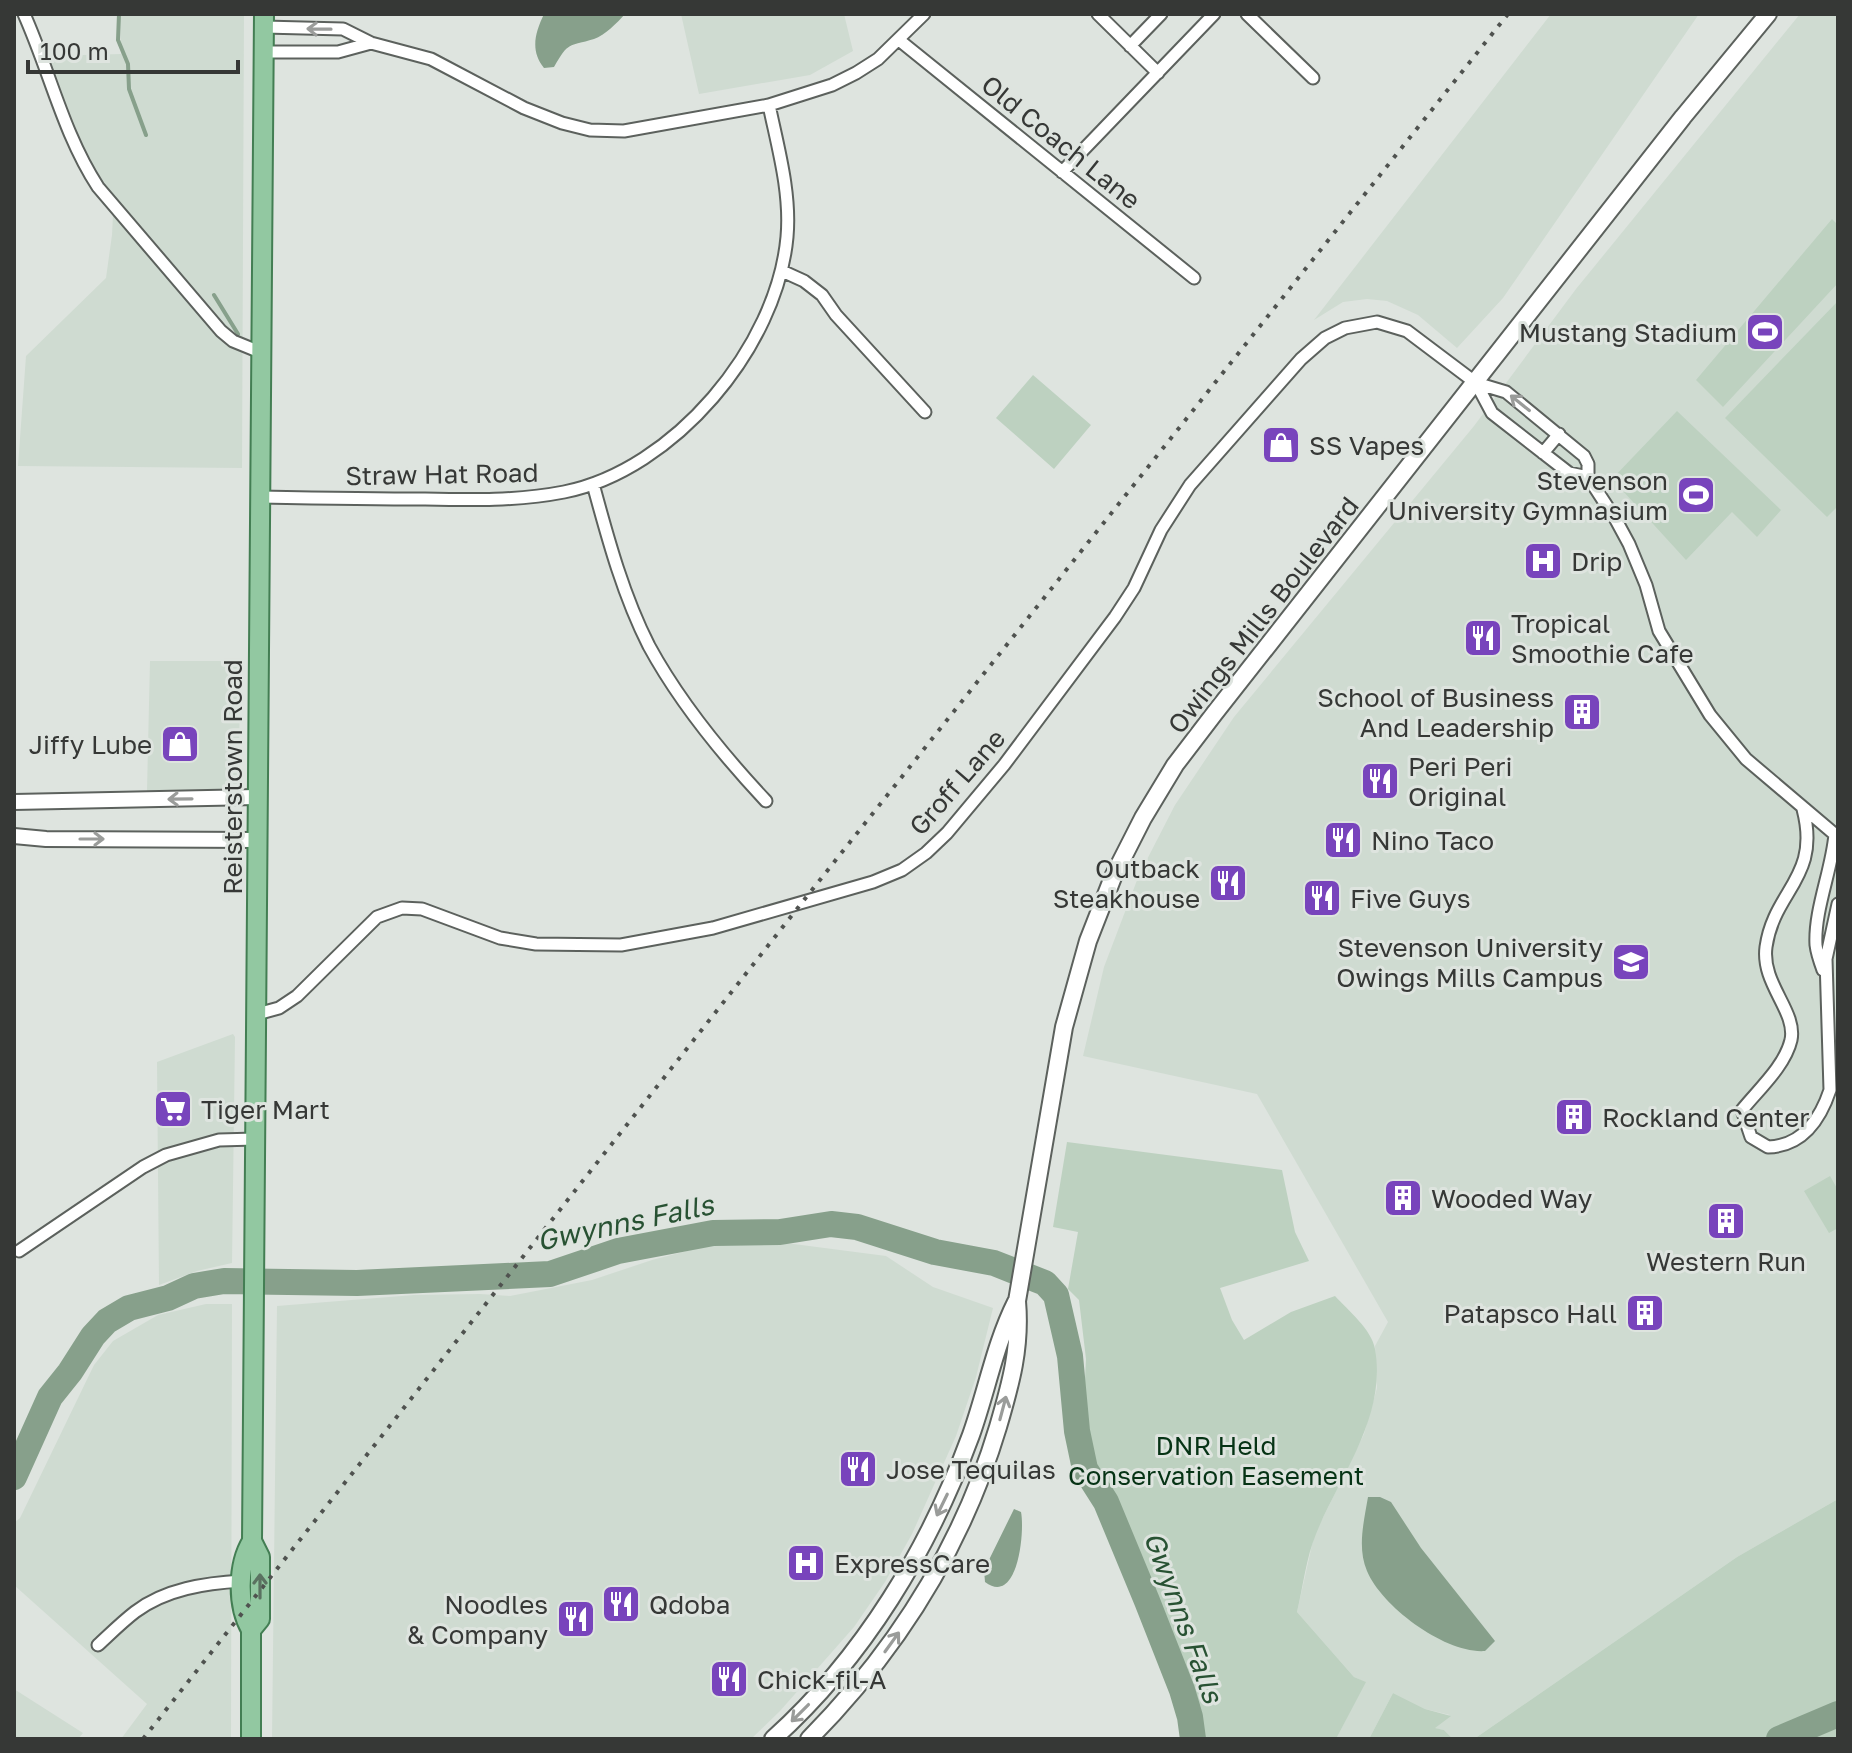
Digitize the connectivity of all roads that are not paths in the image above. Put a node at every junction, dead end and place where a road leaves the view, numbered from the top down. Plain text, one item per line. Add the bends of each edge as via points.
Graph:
1 (24, 14) edge
2 (924, 14) edge
3 (1098, 14) edge
4 (1161, 14) edge
5 (1214, 14) edge
6 (1247, 14) edge
7 (1768, 14) edge
8 (264, 21) edge
9 (899, 40) junction
10 (371, 43) junction
11 (1130, 46) junction
12 (264, 52) junction
13 (1158, 73) junction
14 (1313, 78) dead end
15 (769, 105) junction
16 (1062, 172) junction
17 (782, 271) junction
18 (1194, 278) dead end
19 (260, 352) junction
20 (1476, 383) junction
21 (925, 412) dead end
22 (1559, 434) junction
23 (1543, 453) junction
24 (1588, 477) junction
25 (593, 484) junction
26 (260, 497) junction
27 (258, 797) junction
28 (766, 801) dead end
29 (14, 802) edge
30 (1802, 809) junction
31 (14, 836) edge
32 (1836, 836) edge
33 (258, 840) junction
34 (1838, 904) edge
35 (1827, 982) junction
36 (257, 1014) junction
37 (255, 1139) junction
38 (19, 1251) dead end
39 (1017, 1301) junction
40 (252, 1541) junction
41 (242, 1581) junction
42 (251, 1630) junction
43 (98, 1645) dead end
44 (251, 1739) edge
45 (773, 1739) edge
46 (809, 1739) edge

1 - 19 street via 67,132 98,187 221,331
2 - 9 street
3 - 11 street
4 - 11 street
5 - 13 street
6 - 14 street
7 - 20 main road, Owings Mills Boulevard
10 -> 8 street via 343,29
8 - 12 main road, Reisterstown Road
9 - 15 street via 832,85
9 - 16 street, Old Coach Lane
10 - 12 street via 338,52
10 - 15 street via 431,59 524,108 590,130 624,131
11 - 13 street
12 - 19 main road, Reisterstown Road
13 - 16 street
15 - 17 street, Straw Hat Road via 787,205
16 - 18 street, Old Coach Lane
17 - 21 street via 822,295
17 - 25 street, Straw Hat Road via 747,352 701,410 652,453
19 - 26 main road, Reisterstown Road
22 -> 20 street via 1506,392
20 - 23 street via 1492,413
20 - 36 street, Groff Lane via 1407,331 1388,323 1356,324 1317,344 1190,485 1115,617 1004,765 947,833 902,870 713,928 621,945 500,938 422,909 402,908 377,917 297,996
20 - 39 main road, Owings Mills Boulevard via 1195,739 1133,836 1074,983
22 - 23 street
22 - 24 street via 1584,456
23 - 24 street via 1569,473
24 - 30 street via 1629,544 1659,631 1710,715 1746,759
25 - 26 street, Straw Hat Road via 481,500
25 - 28 street via 614,557 649,644 693,714
26 - 27 main road, Reisterstown Road
27 -> 29 street
27 - 33 main road, Reisterstown Road
30 - 32 street
30 - 35 street via 1808,828 1804,865 1773,923 1765,959 1792,1034 1785,1056 1742,1110 1751,1137 1768,1147 1793,1142 1824,1108 1830,1090
31 -> 33 street
32 - 35 street via 1816,928
33 - 36 main road, Reisterstown Road
34 - 35 street via 1826,959
36 - 37 main road, Reisterstown Road
37 - 38 street via 219,1140 166,1155
37 - 40 main road, Reisterstown Road
39 -> 45 main road, Owings Mills Boulevard via 1001,1332 962,1459 911,1563 848,1659
46 -> 39 main road, Owings Mills Boulevard via 892,1642 956,1536 1005,1402 1020,1334
40 - 41 main road, Reisterstown Road via 243,1556
42 -> 40 main road, Reisterstown Road via 260,1619 260,1557
41 - 42 main road, Reisterstown Road via 242,1615
41 - 43 street via 157,1599
42 - 44 main road, Reisterstown Road

